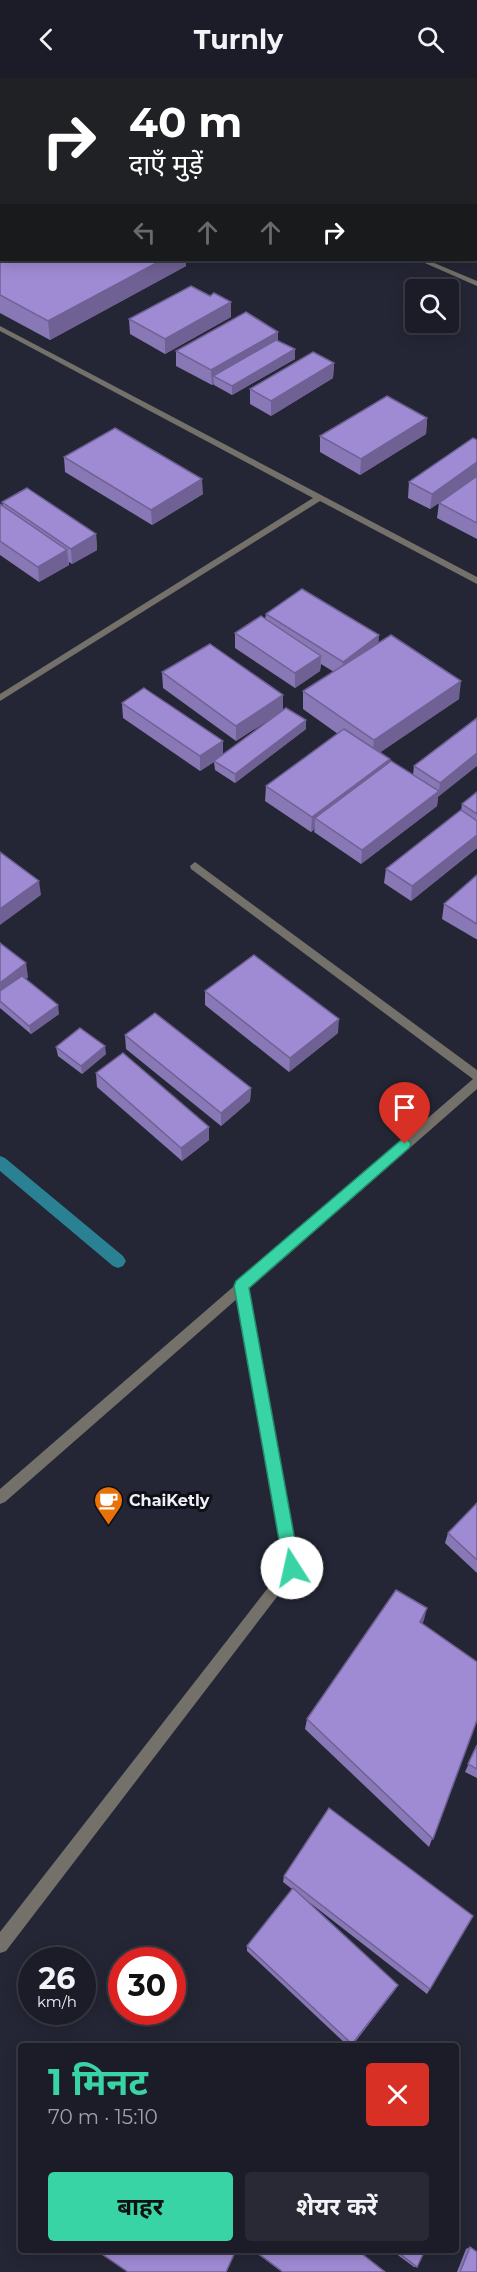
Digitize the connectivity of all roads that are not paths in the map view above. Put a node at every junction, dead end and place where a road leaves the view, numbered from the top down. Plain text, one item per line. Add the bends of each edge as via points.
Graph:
1 (424, 261) edge
2 (477, 284) edge
3 (0, 328) edge
4 (320, 497) junction
5 (477, 581) edge
6 (0, 698) edge
7 (195, 866) dead end
8 (477, 1076) edge
9 (477, 1082) edge
10 (242, 1286) junction
11 (0, 1498) edge
12 (0, 1945) edge

1 - 2 street
3 - 4 street
4 - 5 street
4 - 6 street
7 - 8 street
9 - 10 street
10 - 11 street
10 - 12 street via 292,1568

